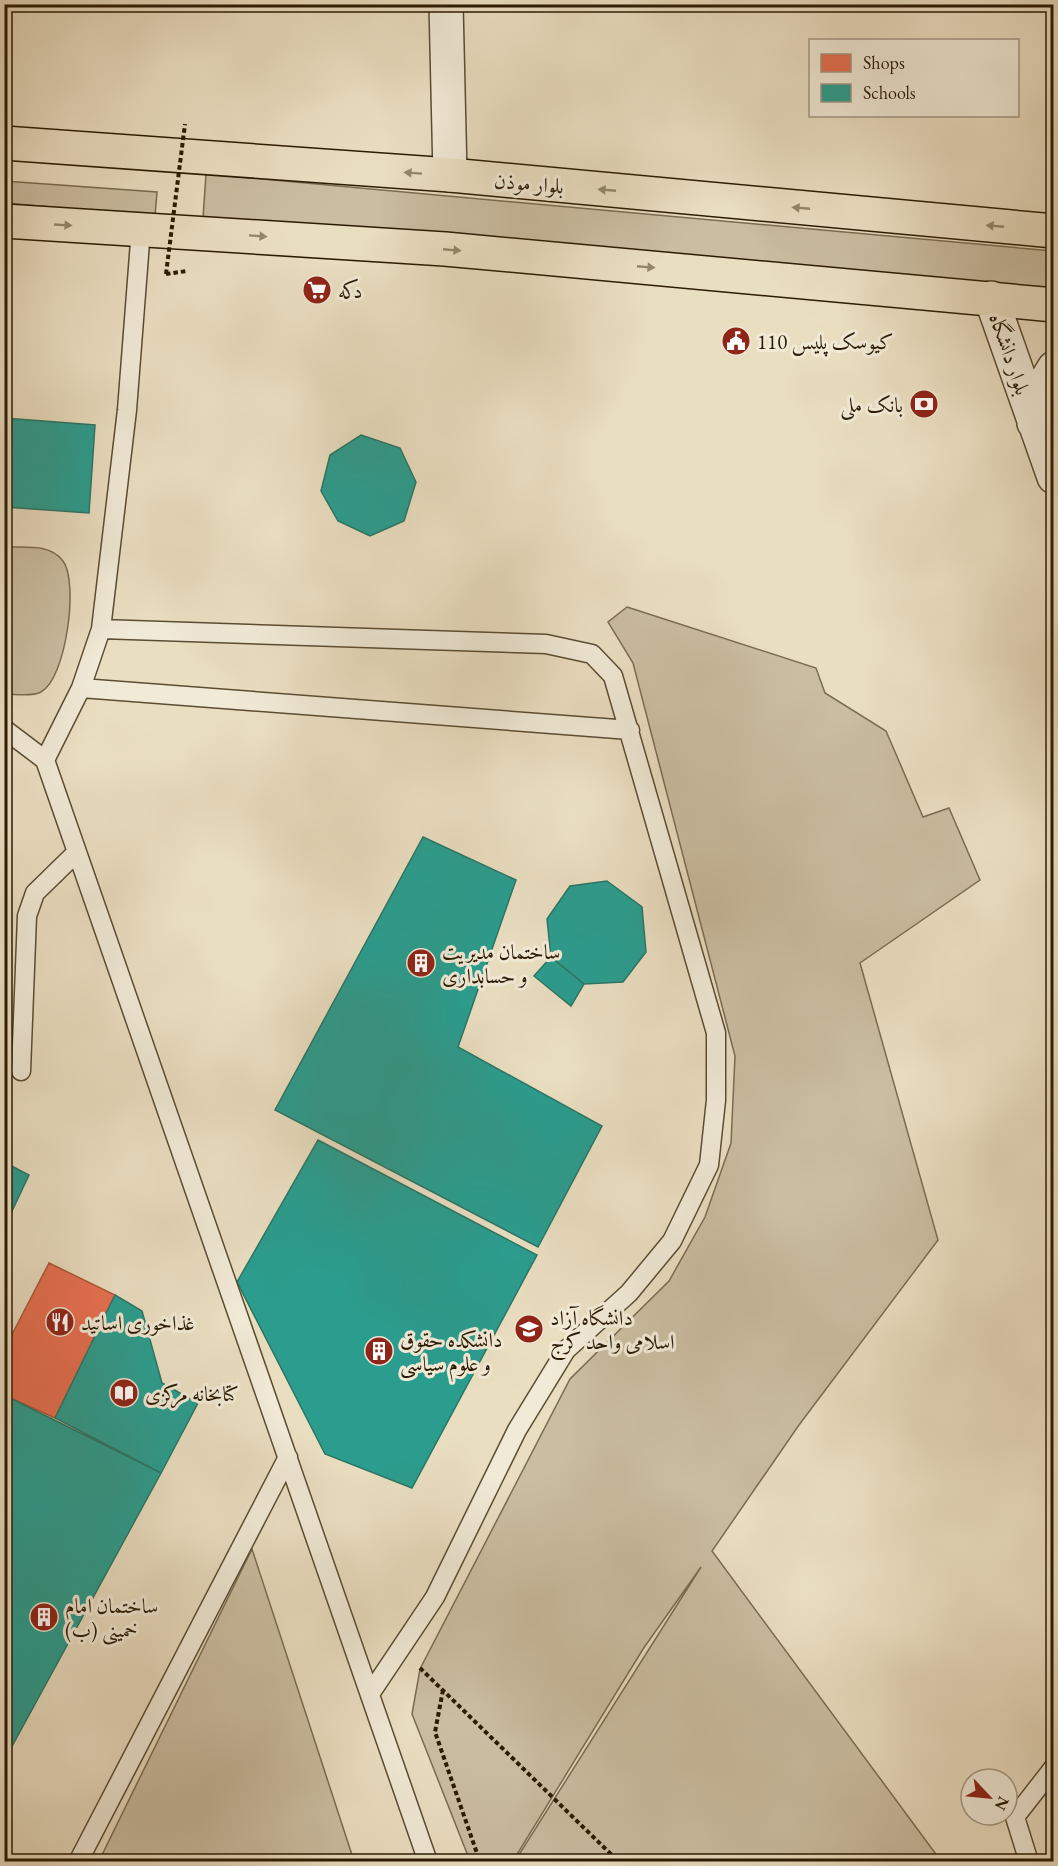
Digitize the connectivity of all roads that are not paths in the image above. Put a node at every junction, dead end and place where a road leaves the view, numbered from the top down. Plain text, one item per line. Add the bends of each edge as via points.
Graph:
1 (446, 4) edge
2 (4, 143) edge
3 (450, 175) junction
4 (4, 221) edge
5 (141, 229) junction
6 (1053, 231) edge
7 (991, 298) junction
8 (1053, 305) edge
9 (1053, 368) edge
10 (1035, 423) junction
11 (1053, 477) edge
12 (101, 629) junction
13 (81, 688) junction
14 (4, 729) edge
15 (630, 730) junction
16 (45, 760) junction
17 (77, 852) junction
18 (21, 1071) dead end
19 (288, 1456) junction
20 (370, 1694) junction
21 (1053, 1768) edge
22 (78, 1862) edge
23 (428, 1862) edge
24 (1029, 1862) edge

1 - 3 street
3 -> 2 main road, بلوار موذن
6 -> 3 main road, بلوار موذن
4 -> 5 main road
5 -> 7 main road via 445,249
5 - 12 lane via 127,410
7 - 8 main road
7 - 10 street, بلوار دانشگاه
9 - 10 street via 1037,396
10 - 11 street, بلوار دانشگاه
12 - 13 lane
12 - 15 lane via 546,644 592,654 614,676
13 - 15 lane
13 - 16 lane
14 - 16 lane
15 - 20 lane via 716,1033 716,1101 709,1166 672,1240 628,1293 566,1350 516,1430 435,1598
16 - 17 lane
17 - 18 lane via 35,893 27,916
17 - 19 lane
19 - 20 lane
19 - 22 lane
20 - 23 lane
21 - 24 lane via 1014,1817

